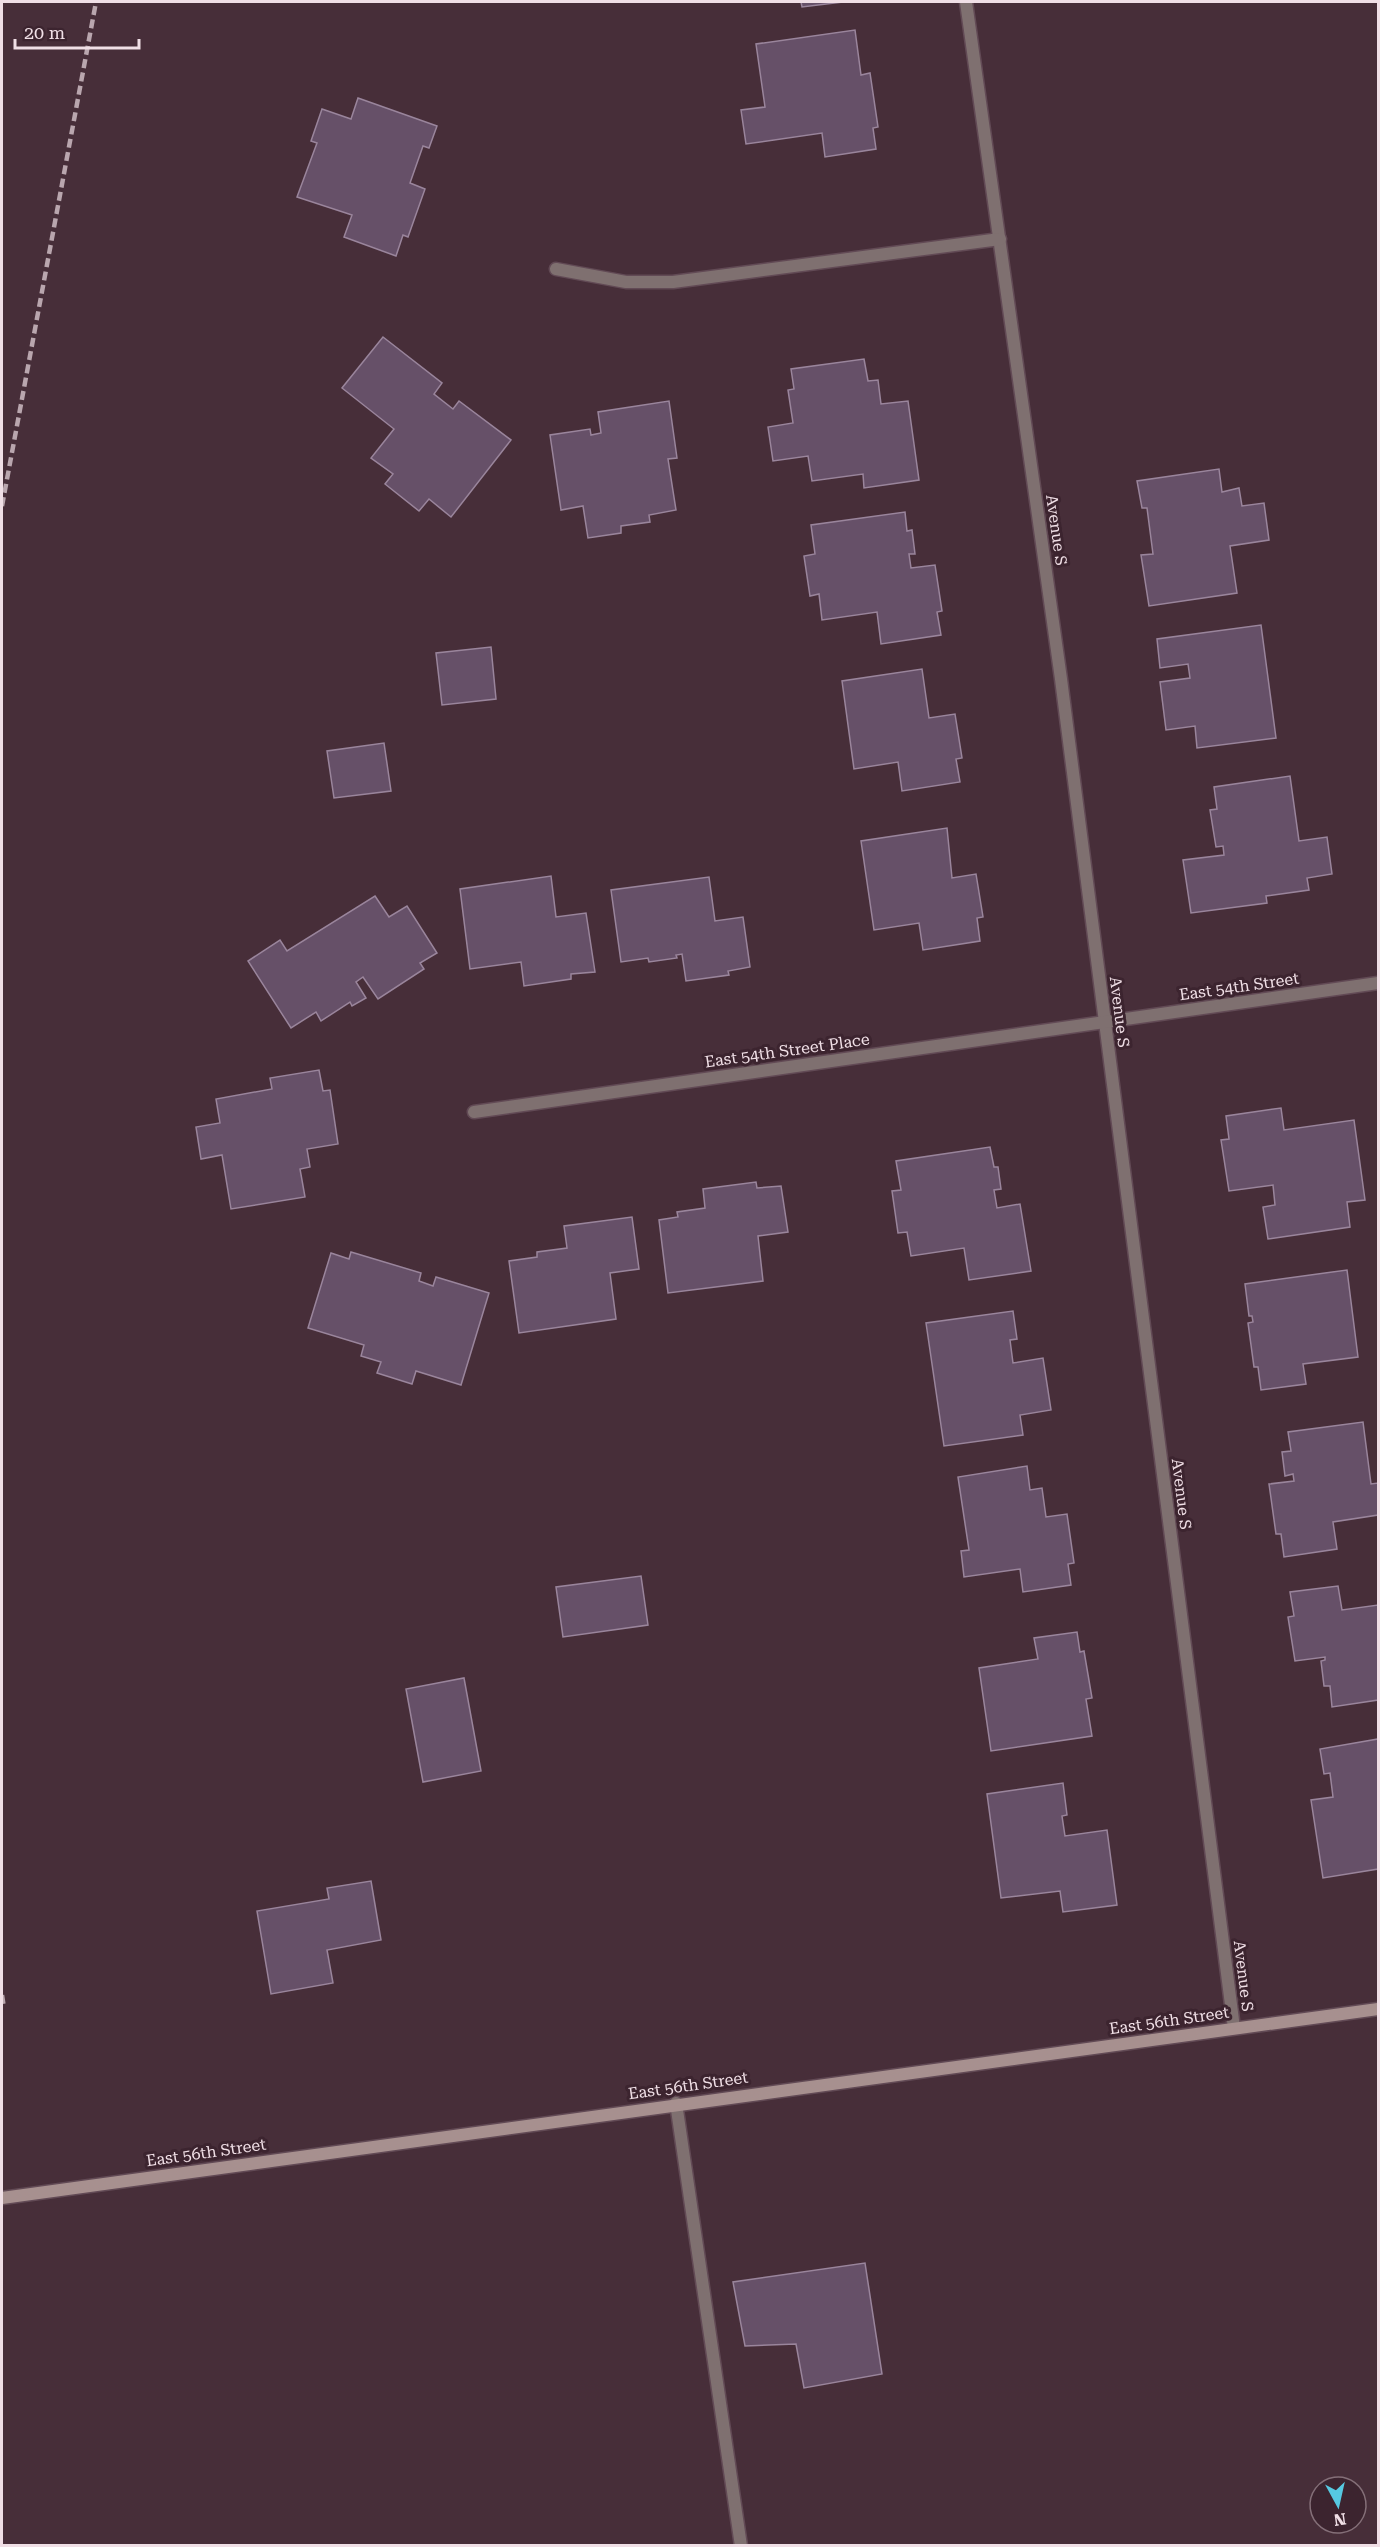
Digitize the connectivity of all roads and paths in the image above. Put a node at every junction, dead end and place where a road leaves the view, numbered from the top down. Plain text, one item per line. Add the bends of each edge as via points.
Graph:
1 (966, 2) edge
2 (1000, 238) junction
3 (556, 269) dead end
4 (1378, 983) edge
5 (1105, 1021) junction
6 (474, 1112) dead end
7 (1378, 2009) edge
8 (1234, 2028) junction
9 (676, 2103) junction
10 (2, 2198) edge
11 (741, 2546) edge

1 - 2 street, Avenue S
2 - 3 street via 673,282 626,282
2 - 5 street, Avenue S
4 - 5 street, East 54th Street
5 - 6 street, East 54th Street Place
5 - 8 street, Avenue S
7 - 8 main road, East 56th Street
8 - 9 main road, East 56th Street
9 - 10 main road, East 56th Street
9 - 11 street

